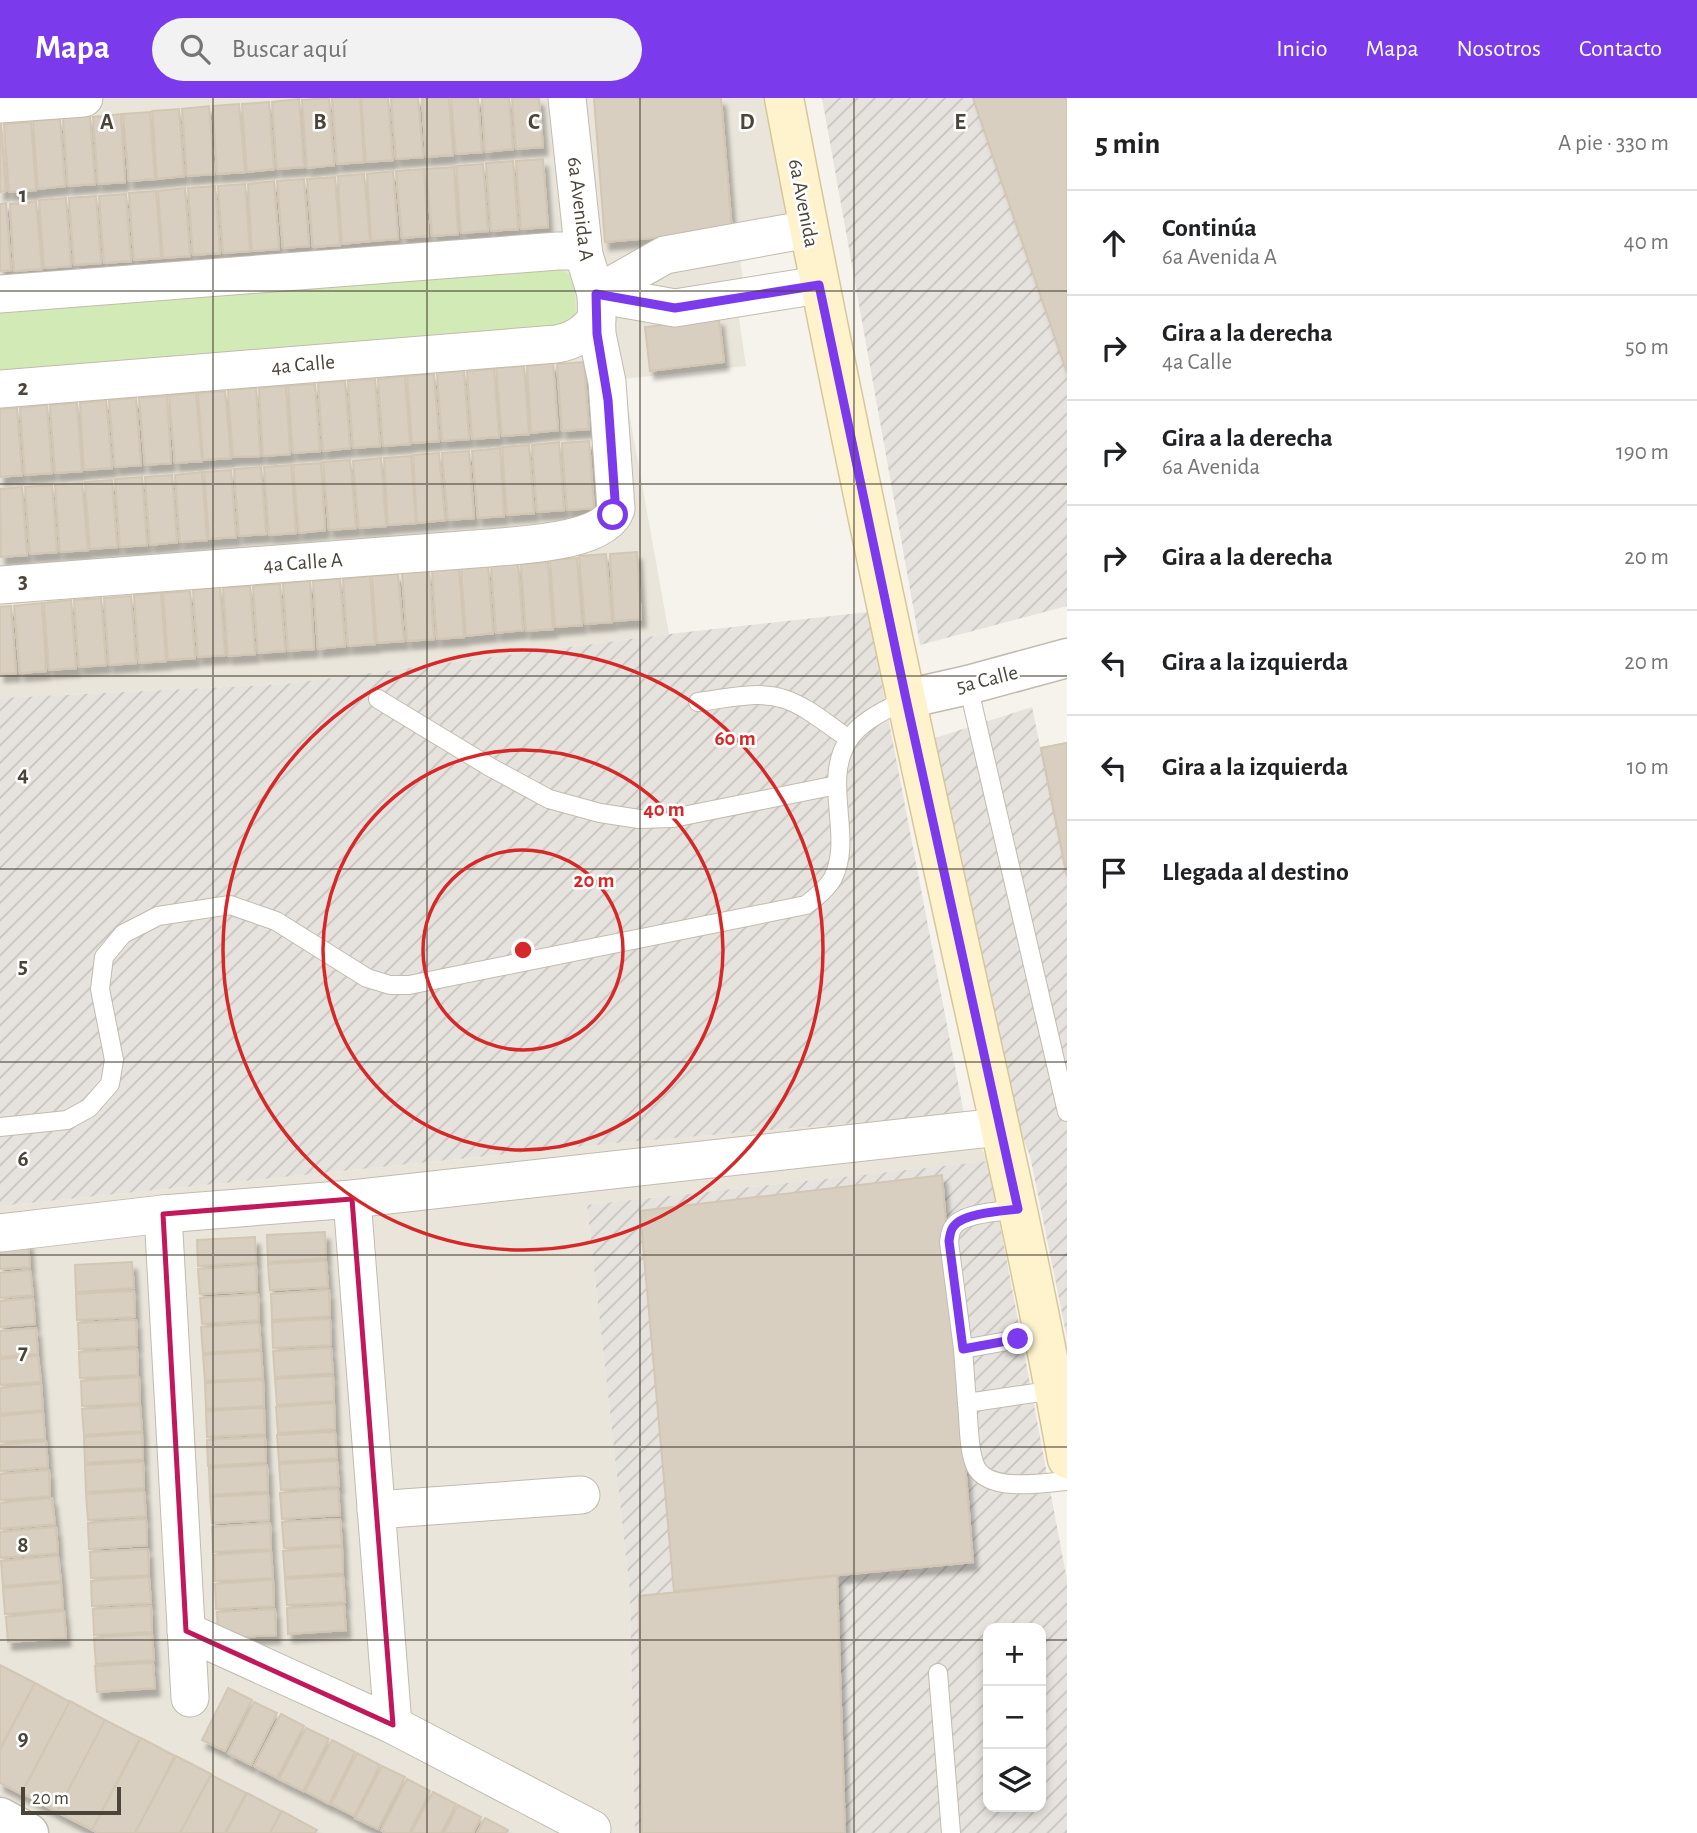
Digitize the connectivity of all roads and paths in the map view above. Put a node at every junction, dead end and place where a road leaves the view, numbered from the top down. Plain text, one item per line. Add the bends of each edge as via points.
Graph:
1 (84, 98) edge
2 (567, 98) edge
3 (784, 98) edge
4 (0, 104) edge
5 (808, 229) junction
6 (584, 255) junction
7 (819, 285) junction
8 (0, 293) edge
9 (596, 307) junction
10 (0, 389) edge
11 (604, 524) joint
12 (0, 585) edge
13 (1067, 658) edge
14 (968, 685) junction
15 (378, 699) dead end
16 (906, 699) junction
17 (698, 702) dead end
18 (849, 739) junction
19 (837, 785) junction
20 (1067, 1112) edge
21 (0, 1127) edge
22 (999, 1127) junction
23 (352, 1199) junction
24 (1018, 1209) junction
25 (163, 1214) junction
26 (0, 1233) edge
27 (1046, 1338) junction
28 (963, 1349) junction
29 (1055, 1390) junction
30 (967, 1403) junction
31 (1067, 1459) edge
32 (1067, 1481) edge
33 (582, 1495) dead end
34 (376, 1510) junction
35 (186, 1631) junction
36 (939, 1673) dead end
37 (190, 1698) dead end
38 (393, 1725) junction
39 (0, 1817) edge
40 (592, 1829) dead end
41 (29, 1833) edge
42 (951, 1833) edge

1 - 4 street
2 - 6 street, 6a Avenida A
3 - 5 main road, 6a Avenida
5 - 7 main road, 6a Avenida
5 - 9 street, 4a Calle via 665,255
6 - 8 street via 558,251
6 - 9 street, 6a Avenida A
7 - 9 street via 675,308
7 - 16 main road, 6a Avenida
9 - 10 street, 4a Calle via 582,335 556,344
9 - 11 street, 6a Avenida A via 615,500 614,513
11 - 12 street, 4a Calle A via 566,538 488,548
13 - 14 street, 5a Calle
14 - 16 street, 5a Calle
14 - 20 lane
15 - 19 lane via 550,799 600,813 673,818
16 - 18 lane via 870,718
16 - 22 main road, 6a Avenida
17 - 18 lane via 747,696 786,699
18 - 19 lane via 841,755
19 - 21 lane via 839,862 832,880 806,905 424,982 390,985 367,978 276,921 230,905 158,916 123,934 104,957 100,989 114,1060 110,1084 89,1108 67,1120
22 - 23 street
22 - 24 main road, 6a Avenida
23 - 25 street
23 - 34 street
24 - 27 main road, 6a Avenida
24 - 28 lane via 966,1218 950,1233
25 - 26 street
25 - 35 street
27 - 28 lane
27 - 29 main road, 6a Avenida
28 - 30 lane
29 - 30 lane
29 - 31 main road, 6a Avenida
30 - 32 lane via 976,1469 990,1481
33 - 34 street
34 - 38 street
35 - 37 street
35 - 38 street
36 - 42 lane
38 - 40 street
39 - 41 street

